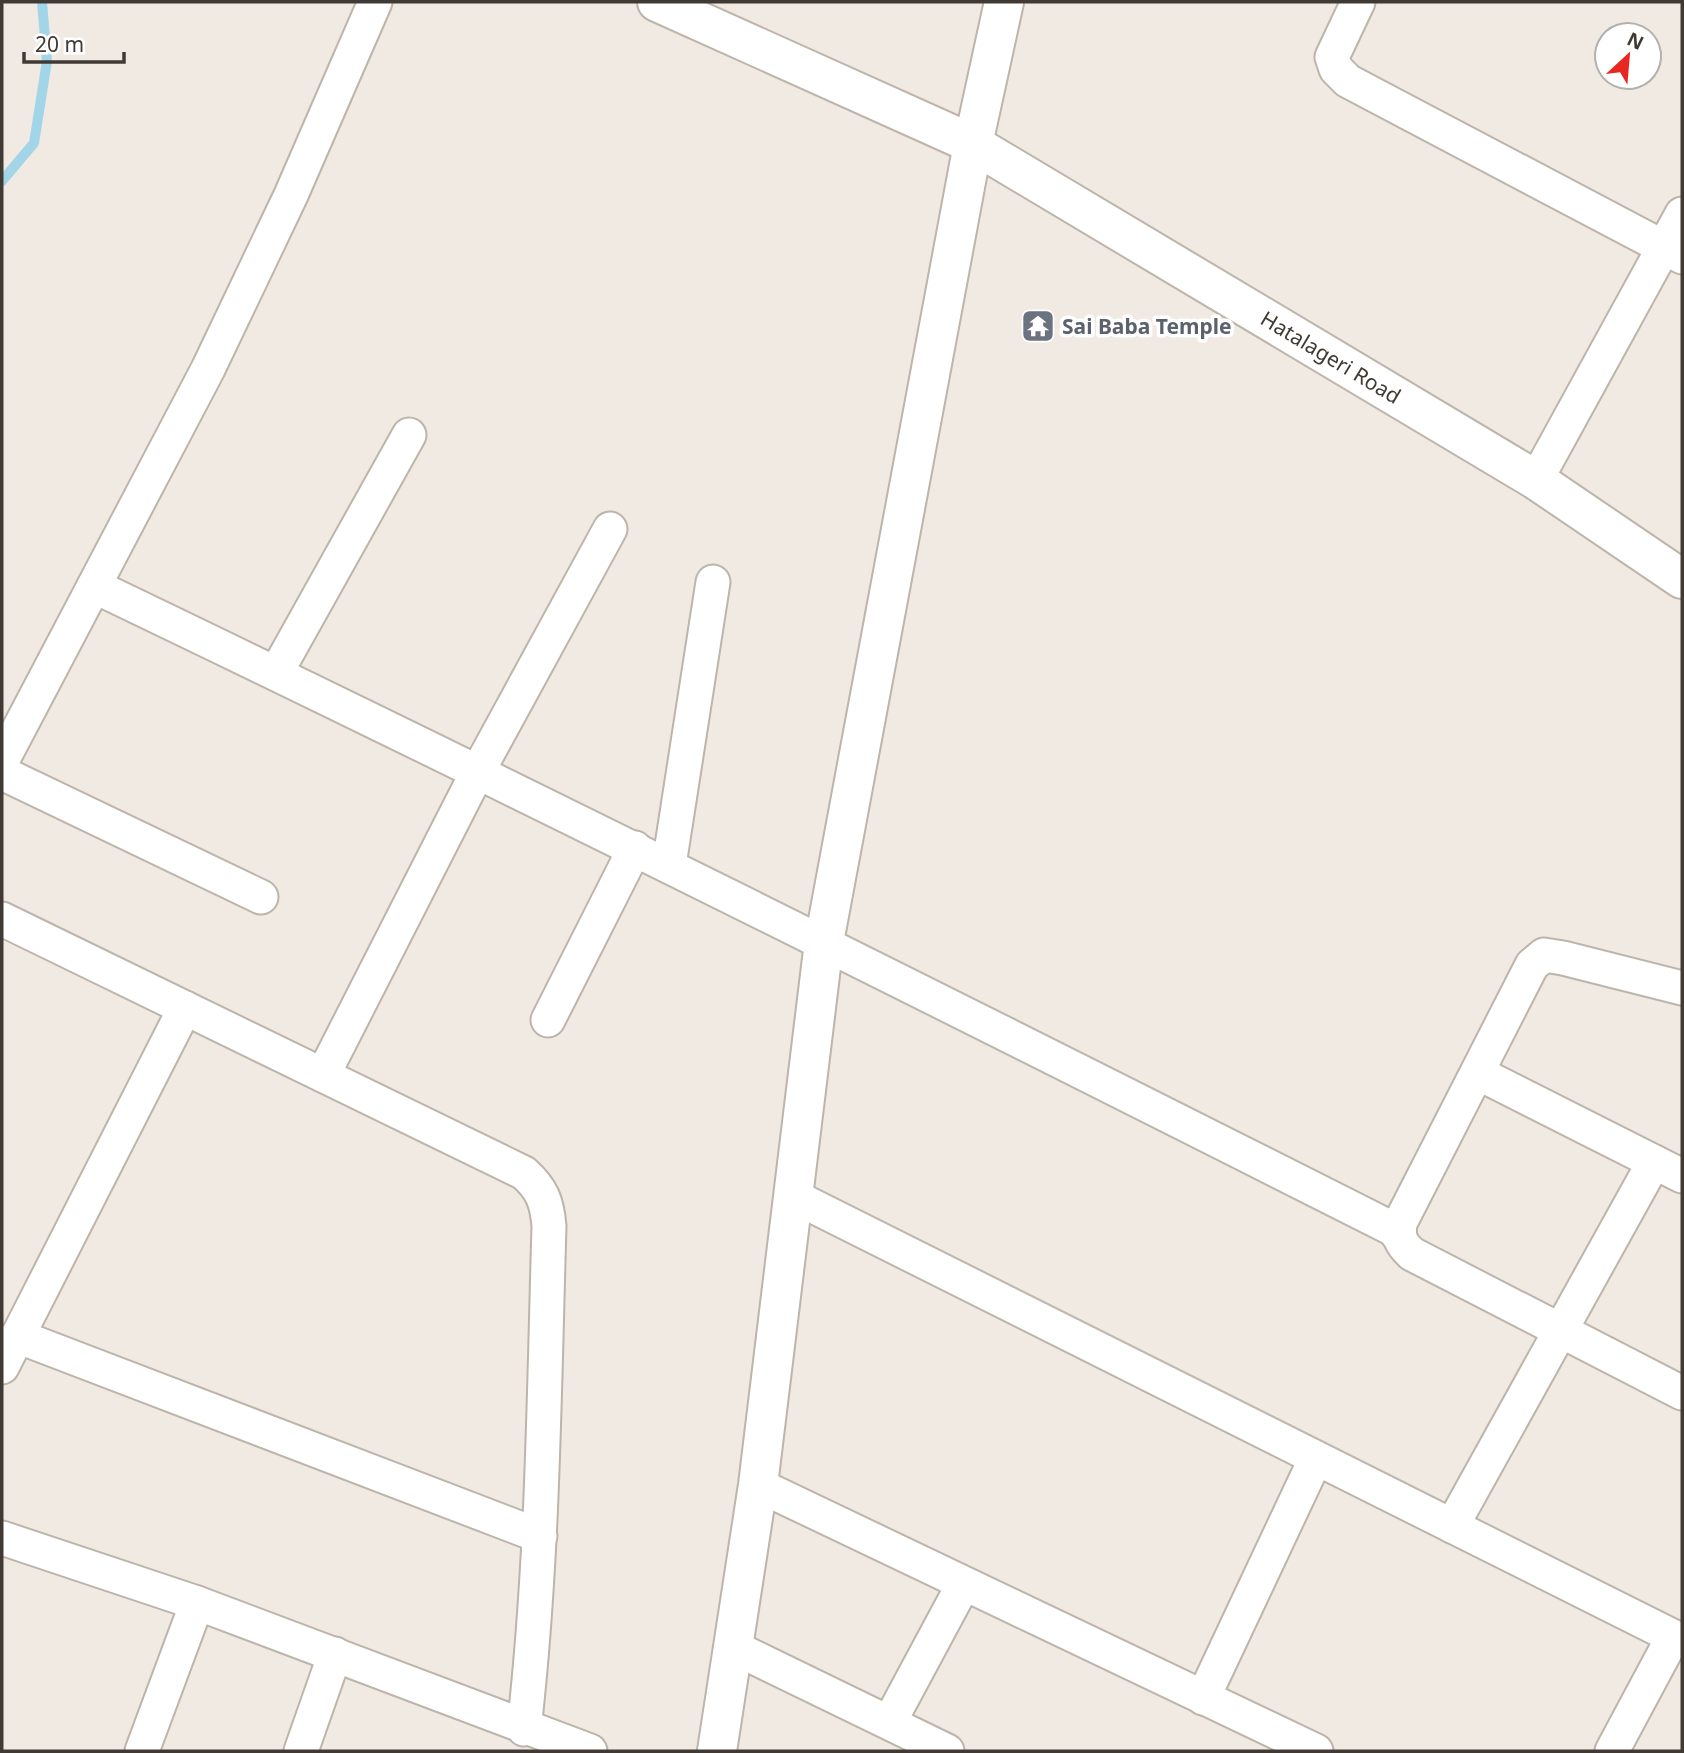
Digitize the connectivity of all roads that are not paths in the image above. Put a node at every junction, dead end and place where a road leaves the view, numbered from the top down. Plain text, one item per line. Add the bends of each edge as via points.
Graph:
1 (375, 2) edge
2 (657, 2) edge
3 (1004, 2) edge
4 (1358, 2) edge
5 (973, 144) junction
6 (1682, 214) edge
7 (1673, 252) edge
8 (410, 435) dead end
9 (1536, 480) junction
10 (610, 528) dead end
11 (1682, 579) edge
12 (713, 582) dead end
13 (94, 586) junction
14 (276, 673) junction
15 (2, 761) edge
16 (478, 771) junction
17 (2, 773) edge
18 (635, 848) junction
19 (669, 865) junction
20 (261, 897) dead end
21 (2, 919) edge
22 (824, 942) junction
23 (1682, 988) edge
24 (185, 1008) junction
25 (548, 1020) dead end
26 (1478, 1073) junction
27 (323, 1075) junction
28 (1668, 1169) edge
29 (795, 1197) junction
30 (1398, 1235) junction
31 (1560, 1330) junction
32 (18, 1336) junction
33 (2, 1367) edge
34 (1682, 1393) edge
35 (1316, 1458) junction
36 (758, 1485) junction
37 (1452, 1526) junction
38 (540, 1536) junction
39 (2, 1538) edge
40 (963, 1585) junction
41 (197, 1603) junction
42 (1678, 1639) edge
43 (733, 1647) junction
44 (335, 1654) junction
45 (1203, 1698) junction
46 (890, 1721) junction
47 (524, 1729) junction
48 (142, 1751) edge
49 (301, 1751) edge
50 (590, 1751) edge
51 (717, 1751) edge
52 (947, 1751) edge
53 (1316, 1751) edge
54 (1612, 1751) edge

1 - 13 street via 208,369
2 - 5 street, Hatalageri Road
3 - 5 street
4 - 7 street via 1332,57 1348,81
5 - 9 street, Hatalageri Road
5 - 22 street
6 - 7 street
7 - 9 street
8 - 14 street
9 - 11 street, Hatalageri Road
10 - 16 street
12 - 19 street
13 - 14 street
13 - 15 street
14 - 16 street
16 - 18 street
16 - 27 street
17 - 20 street
18 - 19 street
18 - 25 street
19 - 22 street
21 - 24 street
22 - 29 street
22 - 30 street
23 - 26 street via 1544,955 1532,965
24 - 27 street
24 - 32 street
26 - 28 street
26 - 30 street via 1400,1223
27 - 38 street via 524,1173 539,1187 547,1204 549,1226
28 - 31 street
29 - 35 street
29 - 36 street
30 - 31 street via 1412,1254
31 - 34 street
31 - 37 street
32 - 33 street
32 - 38 street
35 - 37 street
35 - 45 street
36 - 40 street
36 - 43 street
37 - 42 street
38 - 47 street via 537,1615
39 - 41 street
40 - 45 street
40 - 46 street
41 - 44 street
41 - 48 street
42 - 54 street
43 - 46 street
43 - 51 street
44 - 47 street
44 - 49 street
45 - 53 street
46 - 52 street
47 - 50 street

